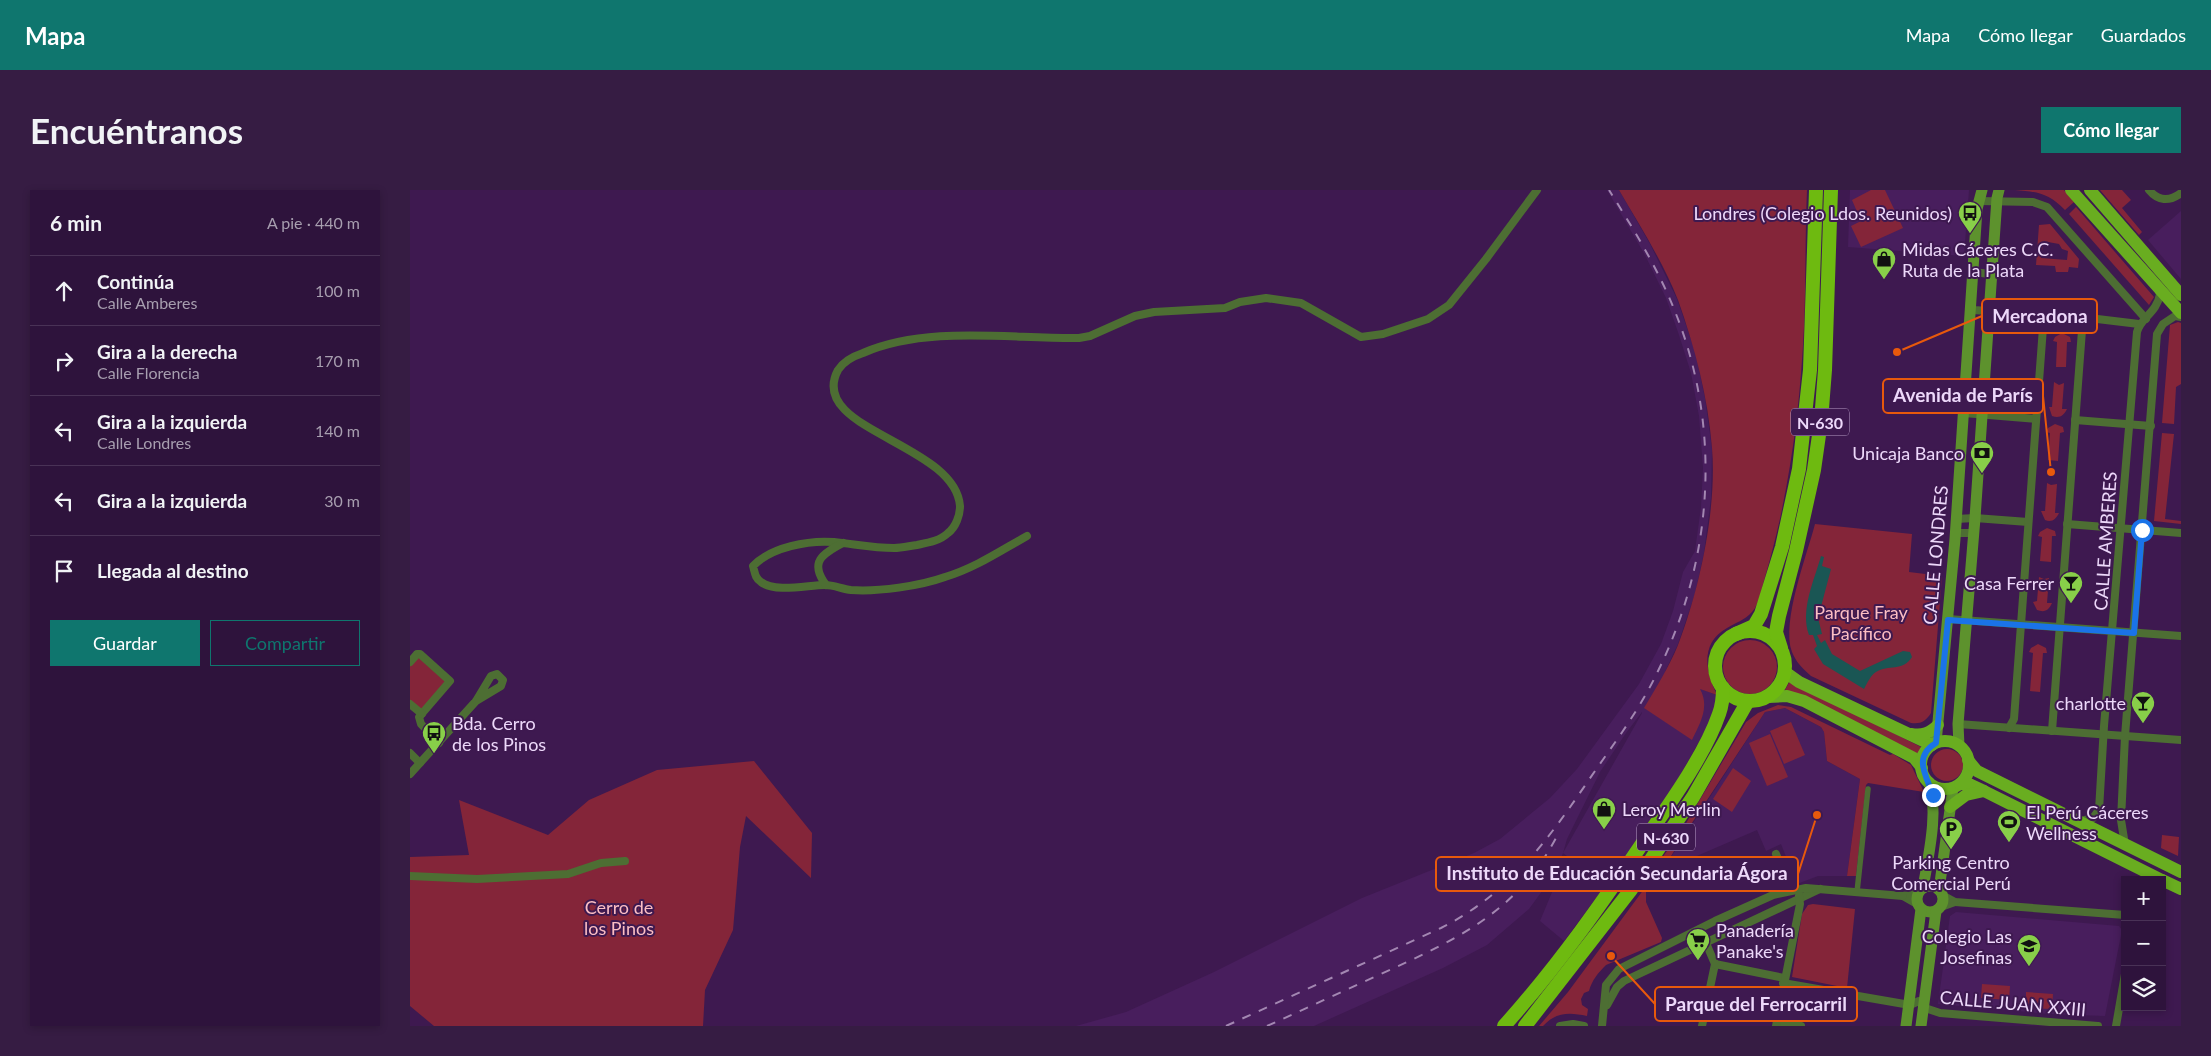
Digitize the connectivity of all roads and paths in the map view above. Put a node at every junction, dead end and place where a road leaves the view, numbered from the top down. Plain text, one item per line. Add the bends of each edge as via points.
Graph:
1 (1537, 190) edge
2 (1816, 190) edge
3 (1831, 190) edge
4 (2071, 190) edge
5 (2090, 190) edge
6 (2148, 190) edge
7 (2181, 193) edge
8 (1980, 196) edge
9 (1998, 197) edge
10 (1973, 272) junction
11 (1990, 274) junction
12 (2157, 288) junction
13 (2181, 294) edge
14 (1972, 310) junction
15 (1988, 311) junction
16 (2044, 314) junction
17 (2181, 315) edge
18 (2083, 317) junction
19 (2142, 321) junction
20 (1964, 413) junction
21 (1981, 414) junction
22 (2036, 419) junction
23 (2075, 420) junction
24 (2129, 423) junction
25 (2151, 426) junction
26 (1975, 518) junction
27 (1956, 519) junction
28 (2028, 522) junction
29 (2068, 524) junction
30 (2120, 527) junction
31 (2142, 530) junction
32 (1974, 532) junction
33 (1956, 533) junction
34 (2181, 533) edge
35 (1027, 536) dead end
36 (843, 543) junction
37 (826, 585) junction
38 (1948, 620) junction
39 (1966, 621) junction
40 (2020, 625) junction
41 (2060, 628) junction
42 (2112, 631) junction
43 (2134, 633) junction
44 (1736, 634) junction
45 (2181, 636) edge
46 (1781, 648) junction
47 (410, 662) edge
48 (1785, 672) junction
49 (1723, 688) junction
50 (1768, 697) junction
51 (476, 701) dead end
52 (1748, 701) junction
53 (410, 704) edge
54 (422, 714) junction
55 (1958, 724) junction
56 (1938, 725) junction
57 (2008, 728) junction
58 (2052, 731) junction
59 (1905, 733) junction
60 (2103, 735) junction
61 (2125, 736) junction
62 (2181, 736) edge
63 (2181, 740) edge
64 (438, 743) junction
65 (1934, 744) junction
66 (1959, 746) junction
67 (410, 753) edge
68 (1968, 760) junction
69 (420, 763) junction
70 (1922, 768) junction
71 (410, 774) edge
72 (1929, 782) junction
73 (1957, 786) junction
74 (1868, 789) dead end
75 (1984, 791) junction
76 (1950, 807) junction
77 (2079, 822) junction
78 (2125, 845) junction
79 (1776, 854) dead end
80 (625, 861) dead end
81 (2181, 872) edge
82 (2141, 875) edge
83 (410, 876) edge
84 (2166, 882) edge
85 (1821, 888) junction
86 (2181, 889) edge
87 (1791, 890) junction
88 (1857, 892) junction
89 (1940, 892) junction
90 (1920, 898) junction
91 (1796, 901) junction
92 (1955, 902) junction
93 (1778, 909) junction
94 (1938, 909) junction
95 (2121, 915) edge
96 (1796, 919) junction
97 (1697, 931) junction
98 (1704, 945) junction
99 (1715, 964) junction
100 (1619, 968) junction
101 (1784, 980) junction
102 (1624, 981) junction
103 (2121, 997) edge
104 (1706, 1003) junction
105 (1910, 1005) junction
106 (1925, 1008) junction
107 (1605, 1009) junction
108 (1777, 1021) edge
109 (1504, 1026) edge
110 (1525, 1026) edge
111 (1560, 1026) edge
112 (1584, 1026) edge
113 (1602, 1026) edge
114 (1702, 1026) edge
115 (1801, 1026) edge
116 (1906, 1026) edge
117 (1921, 1026) edge
118 (2098, 1026) edge
119 (2116, 1026) edge

1 - 36 street via 1449,305 1428,319 1383,334 1362,337 1301,303 1266,298 1225,308 1135,316 1079,338 940,336 908,339 854,356 840,367 834,379 836,400 859,422 902,445 939,471 954,489 960,513 948,533 932,542 895,548
2 - 44 highway, N-630 via 1810,370 1800,469 1782,547 1761,614 1754,626
3 - 46 highway, N-630 via 1825,370 1820,421 1814,470 1776,632
4 - 12 main road
5 - 13 main road
6 - 7 street via 2164,200
8 - 9 street
8 - 10 main road, CALLE LONDRES
9 - 11 main road, CALLE LONDRES
9 - 19 street via 2047,207
10 - 11 street
10 - 14 main road, CALLE LONDRES
11 - 15 main road, CALLE LONDRES
12 - 17 main road
12 - 19 street, CALLE AMBERES via 2160,294 2158,305
14 - 15 street
14 - 20 main road, CALLE LONDRES
15 - 16 street
15 - 21 main road, CALLE LONDRES
16 - 18 street
16 - 22 street
17 - 25 street, CALLE AMBERES via 2163,324 2157,334
18 - 19 street
18 - 23 street
19 - 24 street, CALLE AMBERES via 2137,332
20 - 21 street
20 - 27 main road, CALLE LONDRES
21 - 22 street
21 - 26 main road, CALLE LONDRES
22 - 28 street
23 - 24 street
23 - 29 street
24 - 25 street
24 - 30 street, CALLE AMBERES
25 - 31 street, CALLE AMBERES
26 - 27 street
26 - 28 street
26 - 32 main road, CALLE LONDRES
27 - 33 main road, CALLE LONDRES
28 - 40 street
29 - 30 street
29 - 41 street
30 - 31 street
30 - 42 street, CALLE AMBERES
31 - 34 street
31 - 43 street, CALLE AMBERES
32 - 33 street
32 - 39 main road, CALLE LONDRES
33 - 38 main road, CALLE LONDRES
35 - 37 street via 968,570 943,578 852,590
36 - 37 street via 820,558 817,568
36 - 37 street via 790,547 761,558 753,566 755,577 771,586
38 - 39 street
38 - 56 main road, CALLE LONDRES
39 - 40 street
39 - 55 main road, CALLE LONDRES
40 - 41 street
40 - 57 street via 2014,719
41 - 42 street
41 - 58 street
42 - 43 street
42 - 60 street, CALLE AMBERES
43 - 45 street
43 - 61 street, CALLE AMBERES
44 - 46 highway via 1746,631 1764,634
44 - 49 highway, N-630 via 1717,654 1716,670
46 - 48 highway, N-630
47 - 54 street via 420,654 450,681
48 - 50 highway via 1780,685
48 - 59 main road via 1799,682
49 - 52 highway via 1736,698
49 - 109 highway, N-630 via 1719,714 1712,731 1672,800 1562,956
50 - 52 highway
50 - 70 main road via 1787,696 1804,701 1914,758
51 - 64 street
52 - 110 highway, N-630 via 1693,797 1630,891
53 - 54 street
54 - 64 street via 419,717 421,724
55 - 57 street
55 - 66 main road, CALLE LONDRES
56 - 59 main road via 1923,735
56 - 65 main road, CALLE LONDRES
57 - 58 street
58 - 60 street
59 - 65 main road
60 - 61 street
60 - 77 street, CALLE AMBERES via 2099,810 2093,818
61 - 63 street
61 - 78 street, CALLE AMBERES via 2121,820
62 - 63 street
64 - 69 street
65 - 66 main road via 1945,742
65 - 70 main road via 1924,755
66 - 68 main road
67 - 69 street
68 - 73 main road via 1968,773
68 - 77 main road via 1977,771
69 - 71 street
70 - 72 main road
72 - 73 main road via 1940,789
72 - 90 main road via 1933,795 1932,814
73 - 75 main road via 1969,784
73 - 76 main road
74 - 88 street
75 - 76 main road via 1966,795
75 - 82 main road
76 - 89 main road
77 - 78 main road
78 - 81 main road
79 - 87 street
80 - 83 street via 601,863 568,874 476,878
84 - 86 main road
85 - 87 street
85 - 88 street
85 - 91 street
87 - 91 street
87 - 97 street via 1773,895
88 - 90 street
89 - 90 main road via 1931,886
89 - 92 street
89 - 94 main road
90 - 94 main road via 1928,912
90 - 105 main road
91 - 93 street
91 - 96 street
92 - 94 street
92 - 95 street
93 - 96 street
93 - 98 street
94 - 106 main road
96 - 101 street
97 - 98 street via 1694,937
97 - 100 street
98 - 99 street
98 - 102 street
99 - 101 street, CALLE JUAN XXIII
99 - 104 street
100 - 102 street via 1619,975
100 - 107 street via 1606,985
101 - 105 street, CALLE JUAN XXIII
101 - 108 street
102 - 107 street
103 - 119 street
104 - 108 street
104 - 114 street
105 - 106 street, CALLE JUAN XXIII via 1919,1011
105 - 116 main road
106 - 117 main road
106 - 118 street, CALLE JUAN XXIII via 1940,1013
107 - 113 street
108 - 115 street
111 - 112 street

